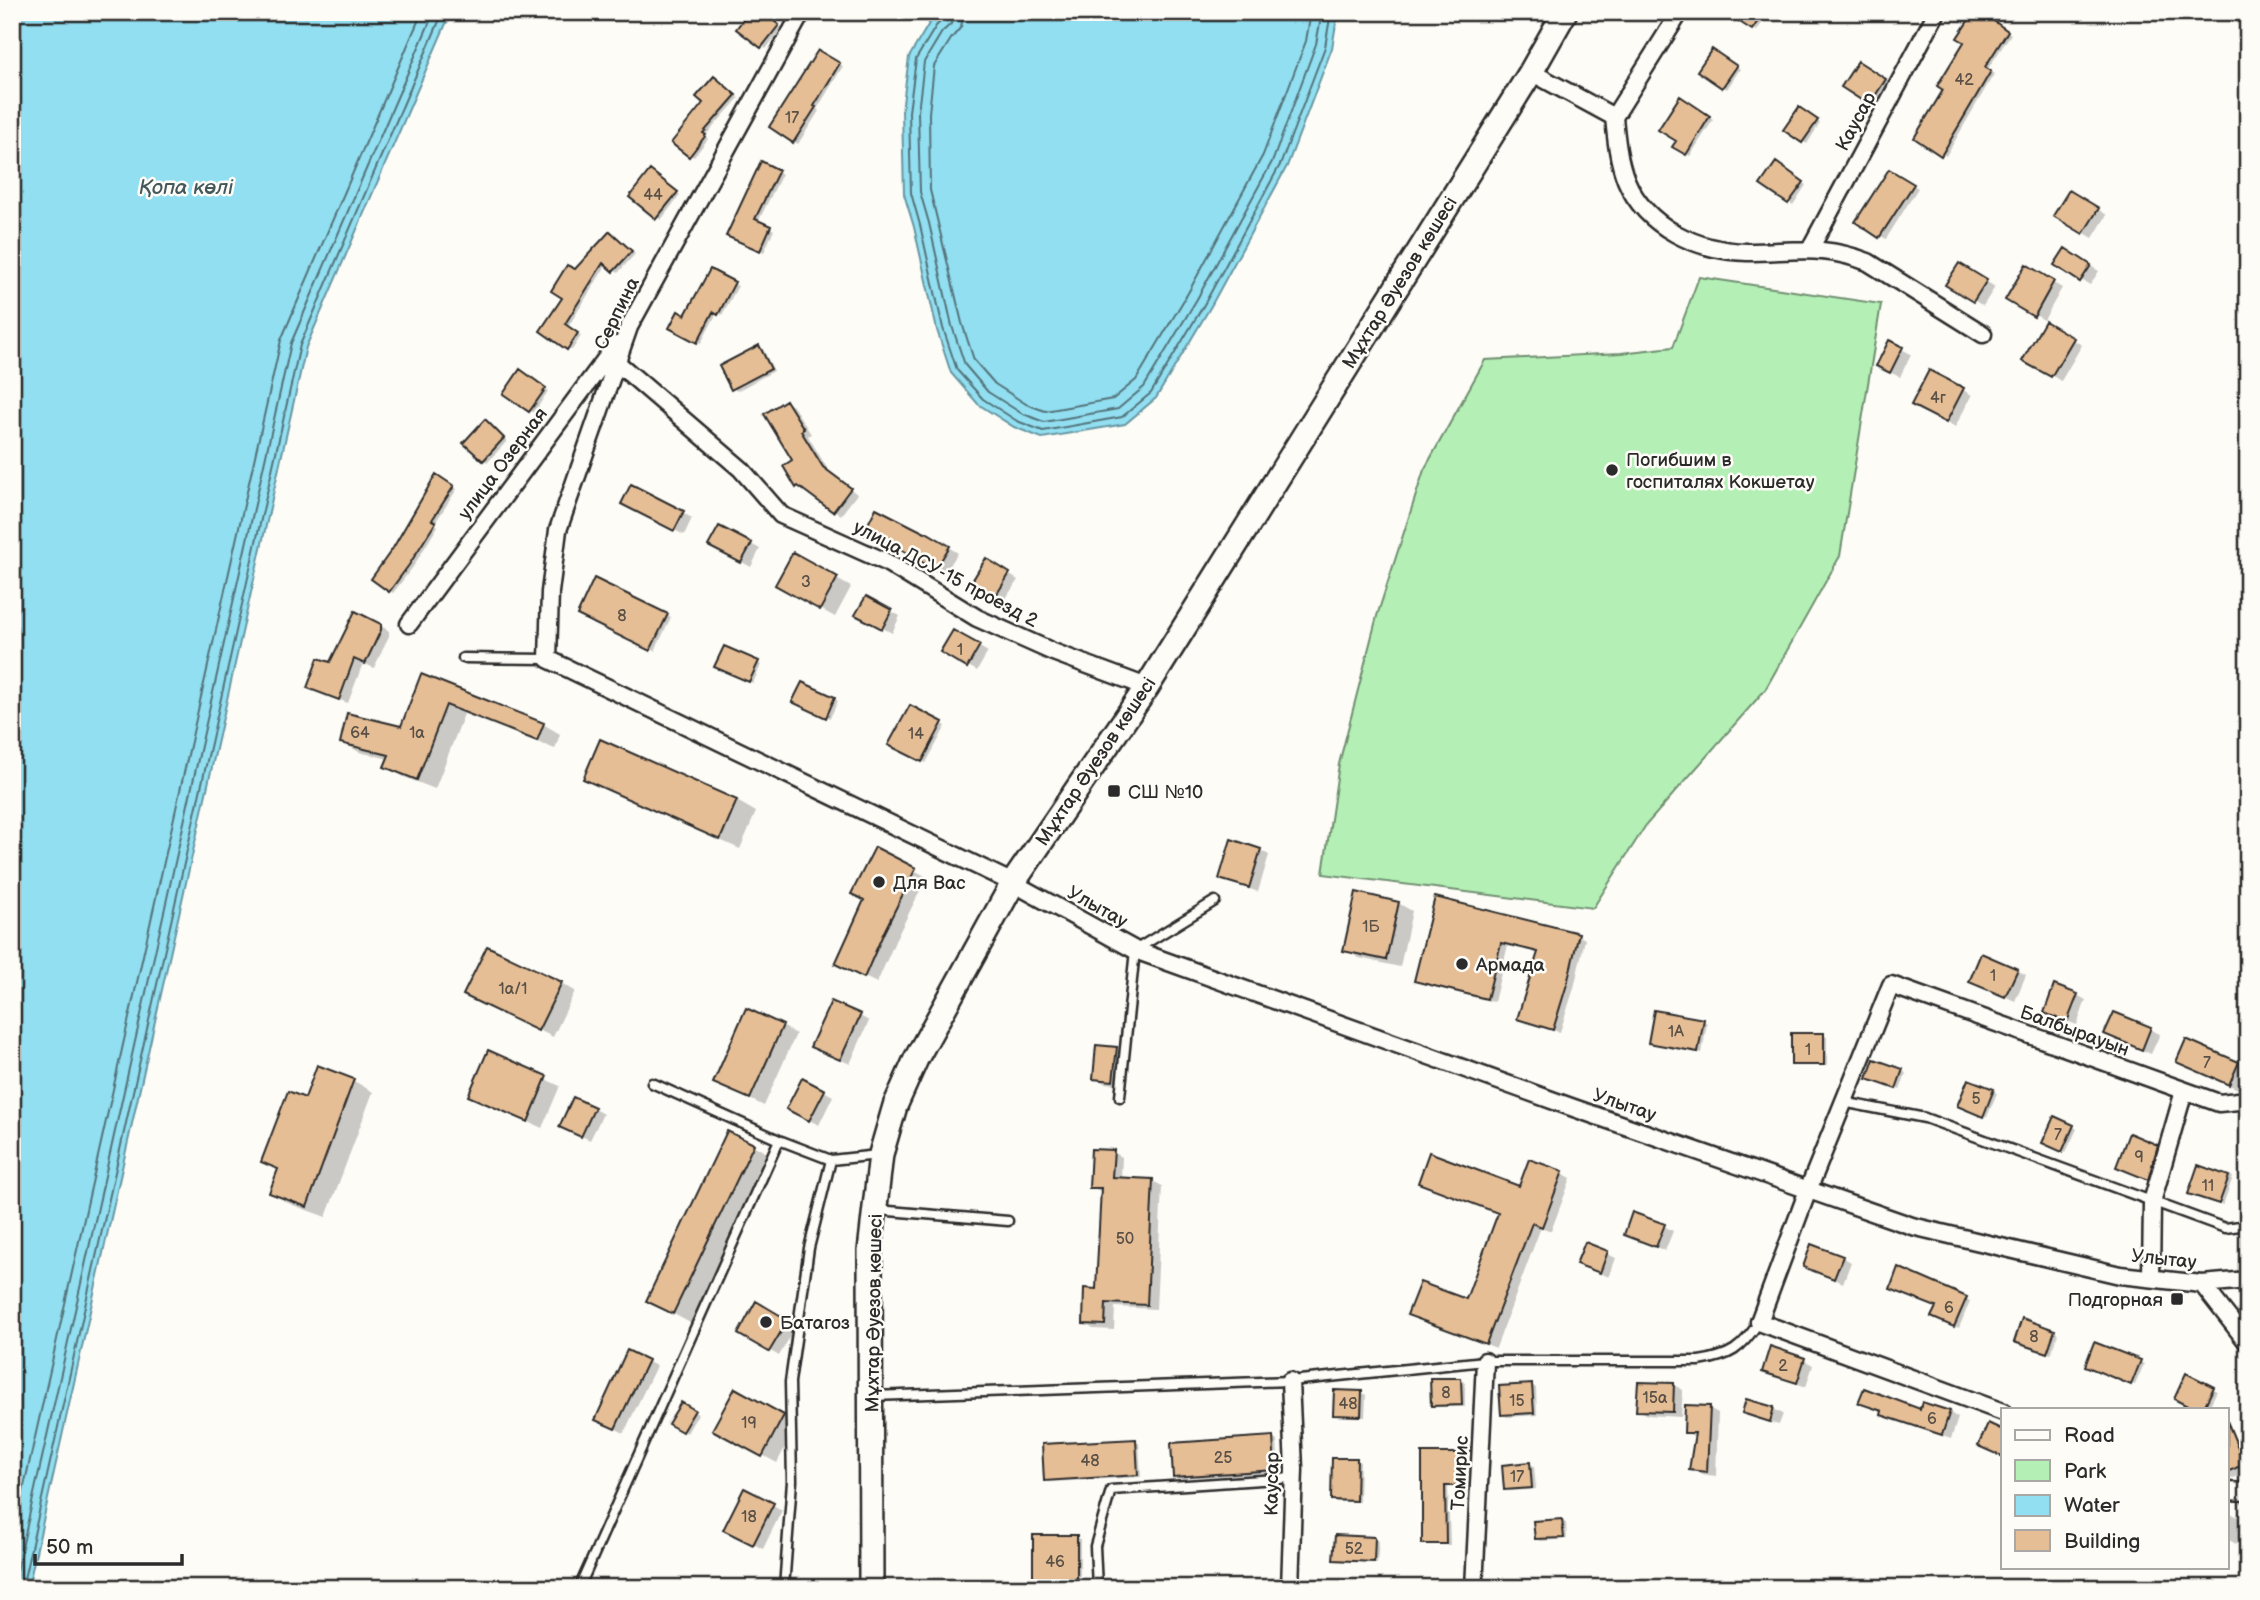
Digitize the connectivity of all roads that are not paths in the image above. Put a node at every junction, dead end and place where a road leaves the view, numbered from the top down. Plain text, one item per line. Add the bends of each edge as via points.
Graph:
1 (802, 12) edge
2 (1565, 12) edge
3 (1680, 12) edge
4 (1937, 12) edge
5 (1531, 72) junction
6 (1614, 117) junction
7 (1810, 249) junction
8 (629, 327) junction
9 (1983, 334) dead end
10 (615, 361) junction
11 (409, 624) dead end
12 (463, 658) dead end
13 (548, 659) junction
14 (1147, 687) junction
15 (1013, 883) junction
16 (1215, 901) dead end
17 (1135, 950) junction
18 (652, 1083) dead end
19 (2184, 1091) junction
20 (1120, 1097) dead end
21 (2248, 1100) edge
22 (1843, 1102) junction
23 (779, 1140) junction
24 (881, 1154) junction
25 (831, 1160) junction
26 (1808, 1190) junction
27 (2152, 1202) junction
28 (874, 1209) junction
29 (1008, 1221) dead end
30 (2248, 1225) edge
31 (2151, 1278) junction
32 (2248, 1280) edge
33 (2202, 1284) junction
34 (1759, 1322) junction
35 (2248, 1343) edge
36 (1485, 1361) junction
37 (1290, 1381) junction
38 (870, 1396) junction
39 (2001, 1411) edge
40 (1293, 1478) junction
41 (2228, 1491) edge
42 (2248, 1492) edge
43 (579, 1588) edge
44 (784, 1588) edge
45 (871, 1588) edge
46 (1097, 1588) edge
47 (1290, 1588) edge
48 (1474, 1588) edge

1 - 8 street, Серпина
2 - 5 main road, Мұхтар Әуезов көшесі
3 - 6 street
4 - 7 street, Каусар
5 - 6 street
5 - 14 main road, Мұхтар Әуезов көшесі
6 - 7 street via 1625,179 1653,218 1676,235 1723,250
7 - 9 street via 1868,262
8 - 10 street, Серпина
8 - 11 street, улица Озерная
10 - 13 street, Серпина via 558,530
10 - 14 street, улица ДСУ-15 проезд 2 via 741,469 781,515 887,562 977,618
12 - 13 lane
13 - 15 street
14 - 15 main road, Мұхтар Әуезов көшесі
15 - 17 street, Улытау
15 - 24 main road, Мұхтар Әуезов көшесі via 916,1059
16 - 17 lane
17 - 20 lane
17 - 26 street, Улытау
18 - 23 lane
19 - 21 street, Балбырауын via 2219,1103
19 - 22 street, Балбырауын via 1891,985
19 - 27 street
22 - 26 street
22 - 27 lane via 1925,1118
23 - 25 lane
23 - 43 lane
24 - 25 lane
24 - 28 main road, Мұхтар Әуезов көшесі
25 - 44 lane via 809,1248 790,1382 792,1481
26 - 31 street, Улытау via 1912,1226 2120,1275
26 - 34 street
27 - 30 lane via 2225,1228
27 - 31 street
28 - 29 lane
28 - 38 main road, Мұхтар Әуезов көшесі
31 - 33 street, Улытау
32 - 33 street, Улытау
33 - 35 street
34 - 36 lane via 1736,1350 1699,1361
34 - 39 street
36 - 37 lane
36 - 48 street, Томирис
37 - 38 lane
37 - 40 street, Каусар
38 - 45 main road, Мұхтар Әуезов көшесі
40 - 46 lane via 1111,1490 1095,1546
40 - 47 street, Каусар
41 - 42 street

